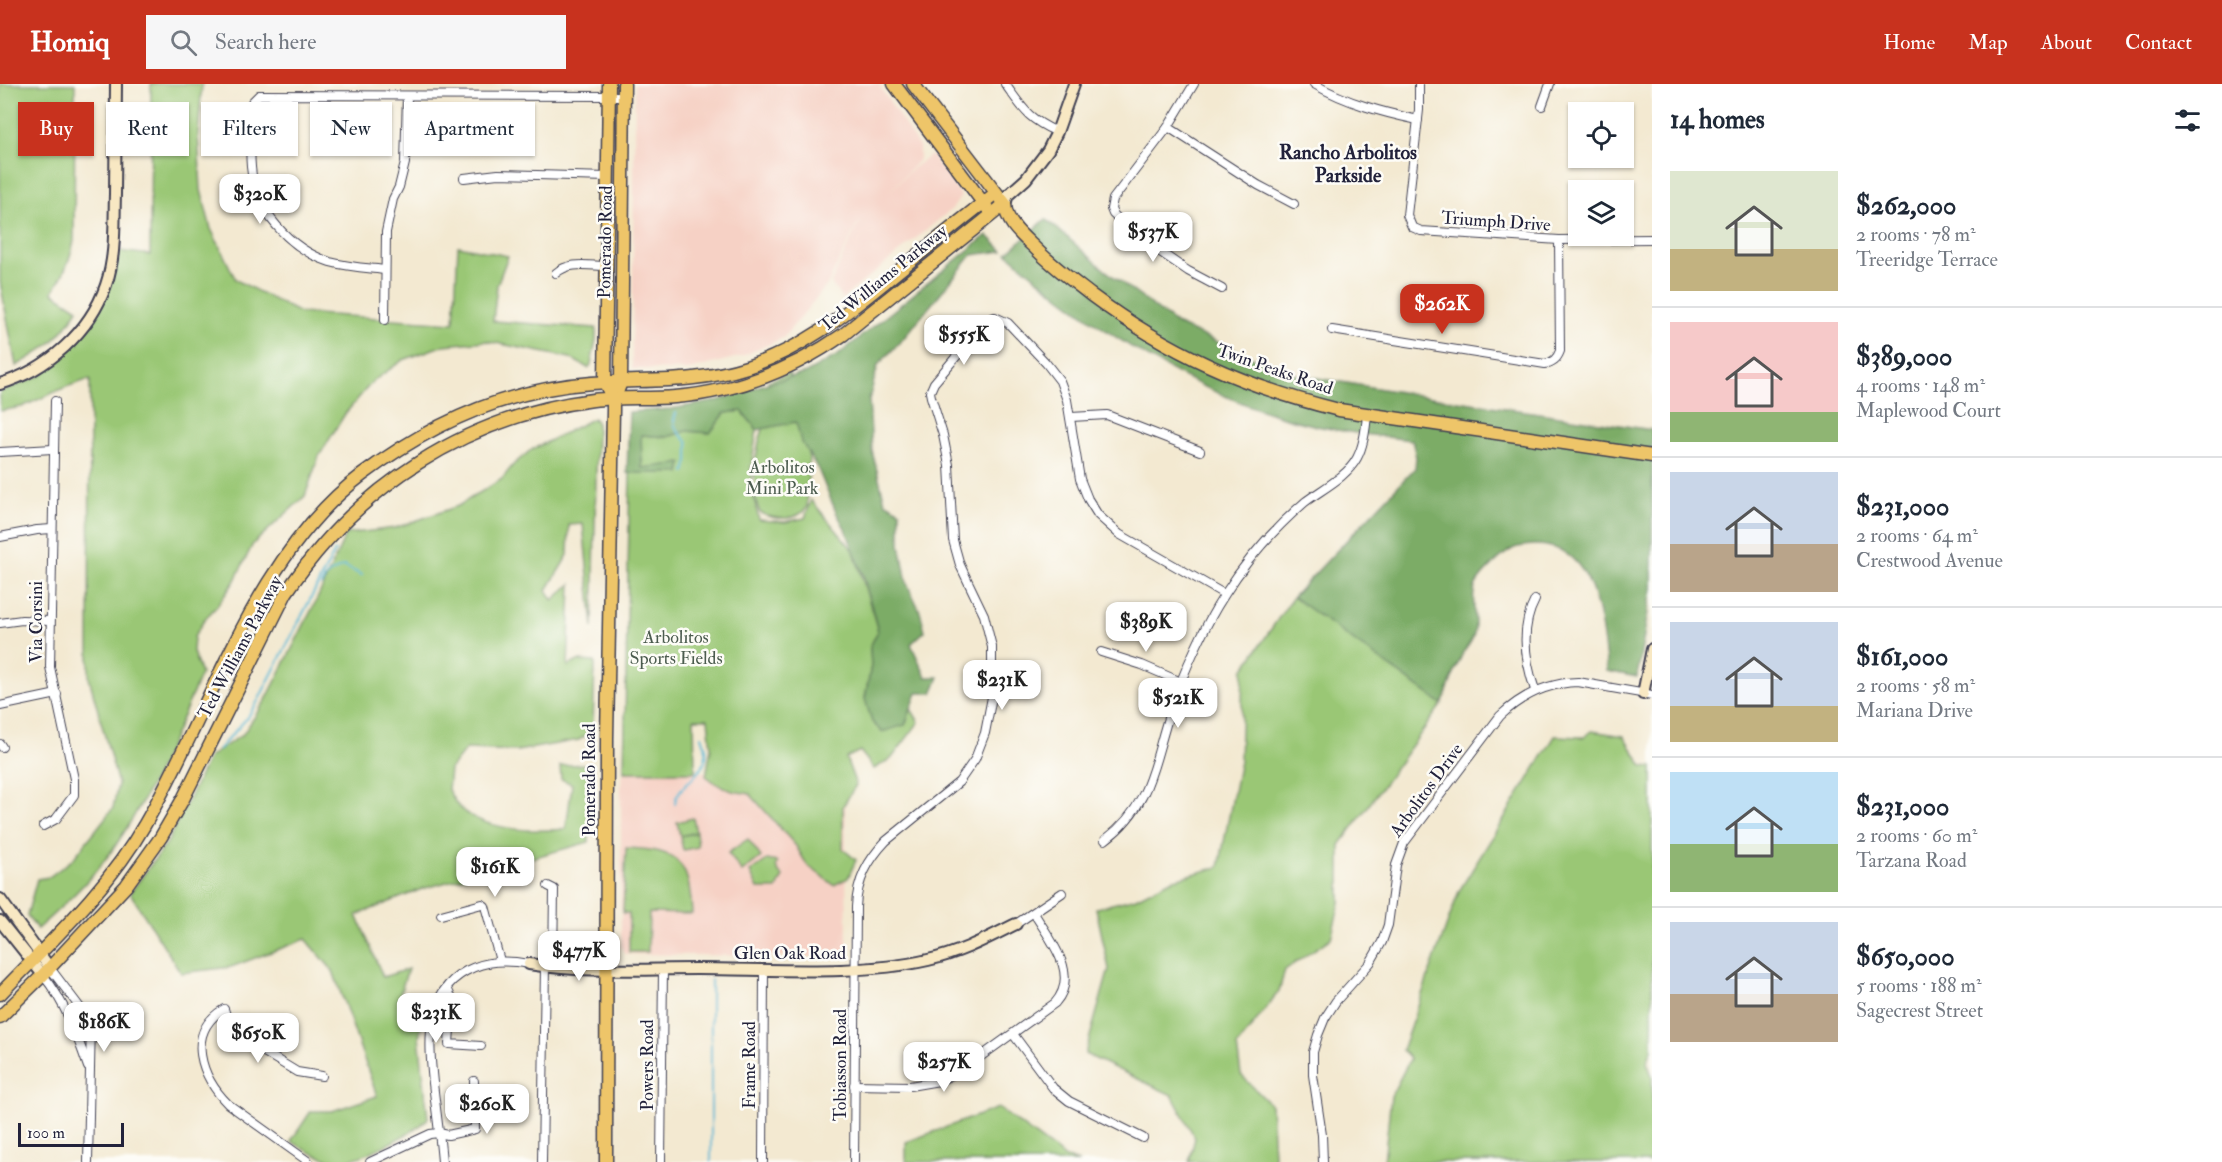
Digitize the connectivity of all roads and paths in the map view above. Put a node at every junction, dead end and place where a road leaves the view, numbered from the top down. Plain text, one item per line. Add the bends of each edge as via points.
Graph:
1 (116, 84) edge
2 (894, 84) edge
3 (913, 84) edge
4 (1005, 84) edge
5 (1074, 84) edge
6 (1194, 84) edge
7 (1314, 84) edge
8 (1419, 84) edge
9 (1550, 84) edge
10 (609, 90) edge
11 (624, 90) edge
12 (407, 96) junction
13 (1542, 106) dead end
14 (1418, 120) junction
15 (1168, 127) junction
16 (1057, 132) junction
17 (608, 177) junction
18 (464, 178) dead end
19 (984, 202) junction
20 (1004, 202) junction
21 (1294, 204) dead end
22 (992, 214) junction
23 (1652, 239) edge
24 (1559, 240) junction
25 (607, 266) junction
26 (386, 270) junction
27 (556, 273) dead end
28 (1222, 289) dead end
29 (385, 320) dead end
30 (1332, 330) dead end
31 (621, 382) junction
32 (605, 383) junction
33 (0, 384) edge
34 (613, 399) junction
35 (55, 401) dead end
36 (1367, 414) junction
37 (1071, 417) junction
38 (53, 449) junction
39 (1200, 451) dead end
40 (0, 452) edge
41 (1652, 456) edge
42 (52, 529) junction
43 (0, 537) edge
44 (1224, 594) junction
45 (1535, 600) dead end
46 (50, 621) junction
47 (0, 623) edge
48 (1652, 649) edge
49 (1101, 652) dead end
50 (1181, 682) junction
51 (1535, 690) junction
52 (57, 694) junction
53 (1647, 695) edge
54 (0, 706) edge
55 (43, 826) dead end
56 (1105, 840) dead end
57 (548, 886) dead end
58 (1062, 893) dead end
59 (0, 899) edge
60 (1034, 913) junction
61 (441, 915) dead end
62 (0, 921) edge
63 (1016, 924) joint
64 (35, 958) junction
65 (500, 961) junction
66 (529, 964) joint
67 (549, 967) junction
68 (606, 969) junction
69 (663, 969) junction
70 (764, 969) junction
71 (856, 969) junction
72 (46, 972) junction
73 (447, 988) junction
74 (0, 994) edge
75 (0, 1017) edge
76 (1013, 1034) junction
77 (90, 1036) junction
78 (78, 1039) junction
79 (481, 1046) dead end
80 (89, 1068) junction
81 (322, 1076) dead end
82 (474, 1081) dead end
83 (854, 1085) junction
84 (439, 1133) junction
85 (1143, 1138) dead end
86 (88, 1162) edge
87 (309, 1162) edge
88 (370, 1162) edge
89 (442, 1162) edge
90 (542, 1162) edge
91 (606, 1162) edge
92 (662, 1162) edge
93 (763, 1162) edge
94 (854, 1162) edge
95 (1323, 1162) edge

1 - 33 street via 114,234 106,285 92,315 65,347 37,369
2 - 19 main road
3 - 20 main road, Twin Peaks Road
4 - 16 street via 1026,114
5 - 16 street
6 - 15 street
7 - 14 street via 1361,106
8 - 14 street
9 - 13 street
10 - 11 street
10 - 12 street
10 - 17 main road, Pomerado Road
11 - 31 main road, Pomerado Road
12 - 26 street via 405,163 386,232
12 - 26 street via 259,95 252,102 251,169 257,193 272,219 303,250 328,261
14 - 24 street, Triumph Drive via 1407,215 1412,227 1421,231
15 - 21 street
15 - 28 street via 1113,199 1111,209 1137,236
16 - 20 street via 1035,168
17 - 18 street via 498,174
17 - 25 main road, Pomerado Road
19 - 20 main road, Ted Williams Parkway
19 - 22 main road
19 - 31 main road, Ted Williams Parkway via 840,318 792,348 748,367 706,377
20 - 22 main road, Ted Williams Parkway
20 - 36 main road, Twin Peaks Road via 1044,257 1069,278 1127,321 1192,359 1244,382 1300,400
22 - 34 main road, Ted Williams Parkway via 844,334 801,360 759,379 721,390
23 - 24 street, Triumph Drive
24 - 30 street via 1560,351 1555,360 1545,364
25 - 27 street via 569,265
25 - 32 main road, Pomerado Road
26 - 29 street
31 - 32 main road, Ted Williams Parkway
31 - 34 main road, Pomerado Road
32 - 34 main road, Pomerado Road
32 - 64 main road, Ted Williams Parkway via 552,387 442,423 358,478 322,512 272,575 144,826 112,875
34 - 68 main road, Pomerado Road
34 - 72 main road, Ted Williams Parkway via 555,406 481,428 414,465 339,525 286,593 161,837 126,886
35 - 38 street, Via Corsini
36 - 41 main road, Twin Peaks Road
36 - 44 street via 1357,458 1254,552
37 - 39 street via 1107,415
37 - 44 street via 1080,479 1098,515 1119,534
37 - 71 street, Tobiasson Road via 1060,381 1008,323 995,317 977,331 930,392 949,465 953,540 960,565 984,615 992,648 992,698 985,734 975,759 959,782 886,841 863,872 856,899
38 - 40 street
38 - 42 street, Via Corsini
42 - 43 street
42 - 46 street, Via Corsini
44 - 50 street
45 - 51 street via 1528,614 1526,654
46 - 47 street
46 - 52 street, Via Corsini via 50,667
48 - 53 street
49 - 50 street
50 - 56 street via 1150,782 1126,822
51 - 53 street, Arbolitos Drive via 1578,682
51 - 95 street, Arbolitos Drive via 1500,716 1411,832 1396,865 1382,942 1325,1018 1313,1053
52 - 54 street
52 - 55 street, Via Corsini via 74,795 56,819
57 - 67 street via 554,889
58 - 60 street, Glen Oak Road
59 - 64 street
60 - 63 street, Glen Oak Road
60 - 76 street via 1062,960 1065,986 1054,1003
61 - 65 street via 485,906
62 - 64 street
63 - 71 street, Glen Oak Road via 973,946 929,960
64 - 72 street
64 - 74 main road, Ted Williams Parkway
65 - 66 street, Glen Oak Road
65 - 73 street via 480,964
66 - 67 street, Glen Oak Road
67 - 68 street, Glen Oak Road
67 - 90 street
68 - 69 street, Glen Oak Road
68 - 91 main road, Pomerado Road
69 - 70 street, Glen Oak Road
69 - 92 street, Powers Road
70 - 71 street, Glen Oak Road
70 - 93 street, Frame Road
71 - 83 street, Tobiasson Road
72 - 75 main road, Ted Williams Parkway
72 - 77 street via 91,1022
72 - 78 street
73 - 79 street via 452,999 449,1044
73 - 84 street via 435,1007 429,1045
76 - 83 street via 962,1070 939,1081 910,1086
76 - 85 street via 1053,1088 1069,1101
77 - 78 street
77 - 80 street
78 - 80 street
80 - 86 street
81 - 87 street via 297,1072 246,1041 228,1021 224,1009 203,1035 201,1061 210,1084 228,1104
82 - 84 street via 475,1129
83 - 94 street, Tobiasson Road
84 - 88 street
84 - 89 street

